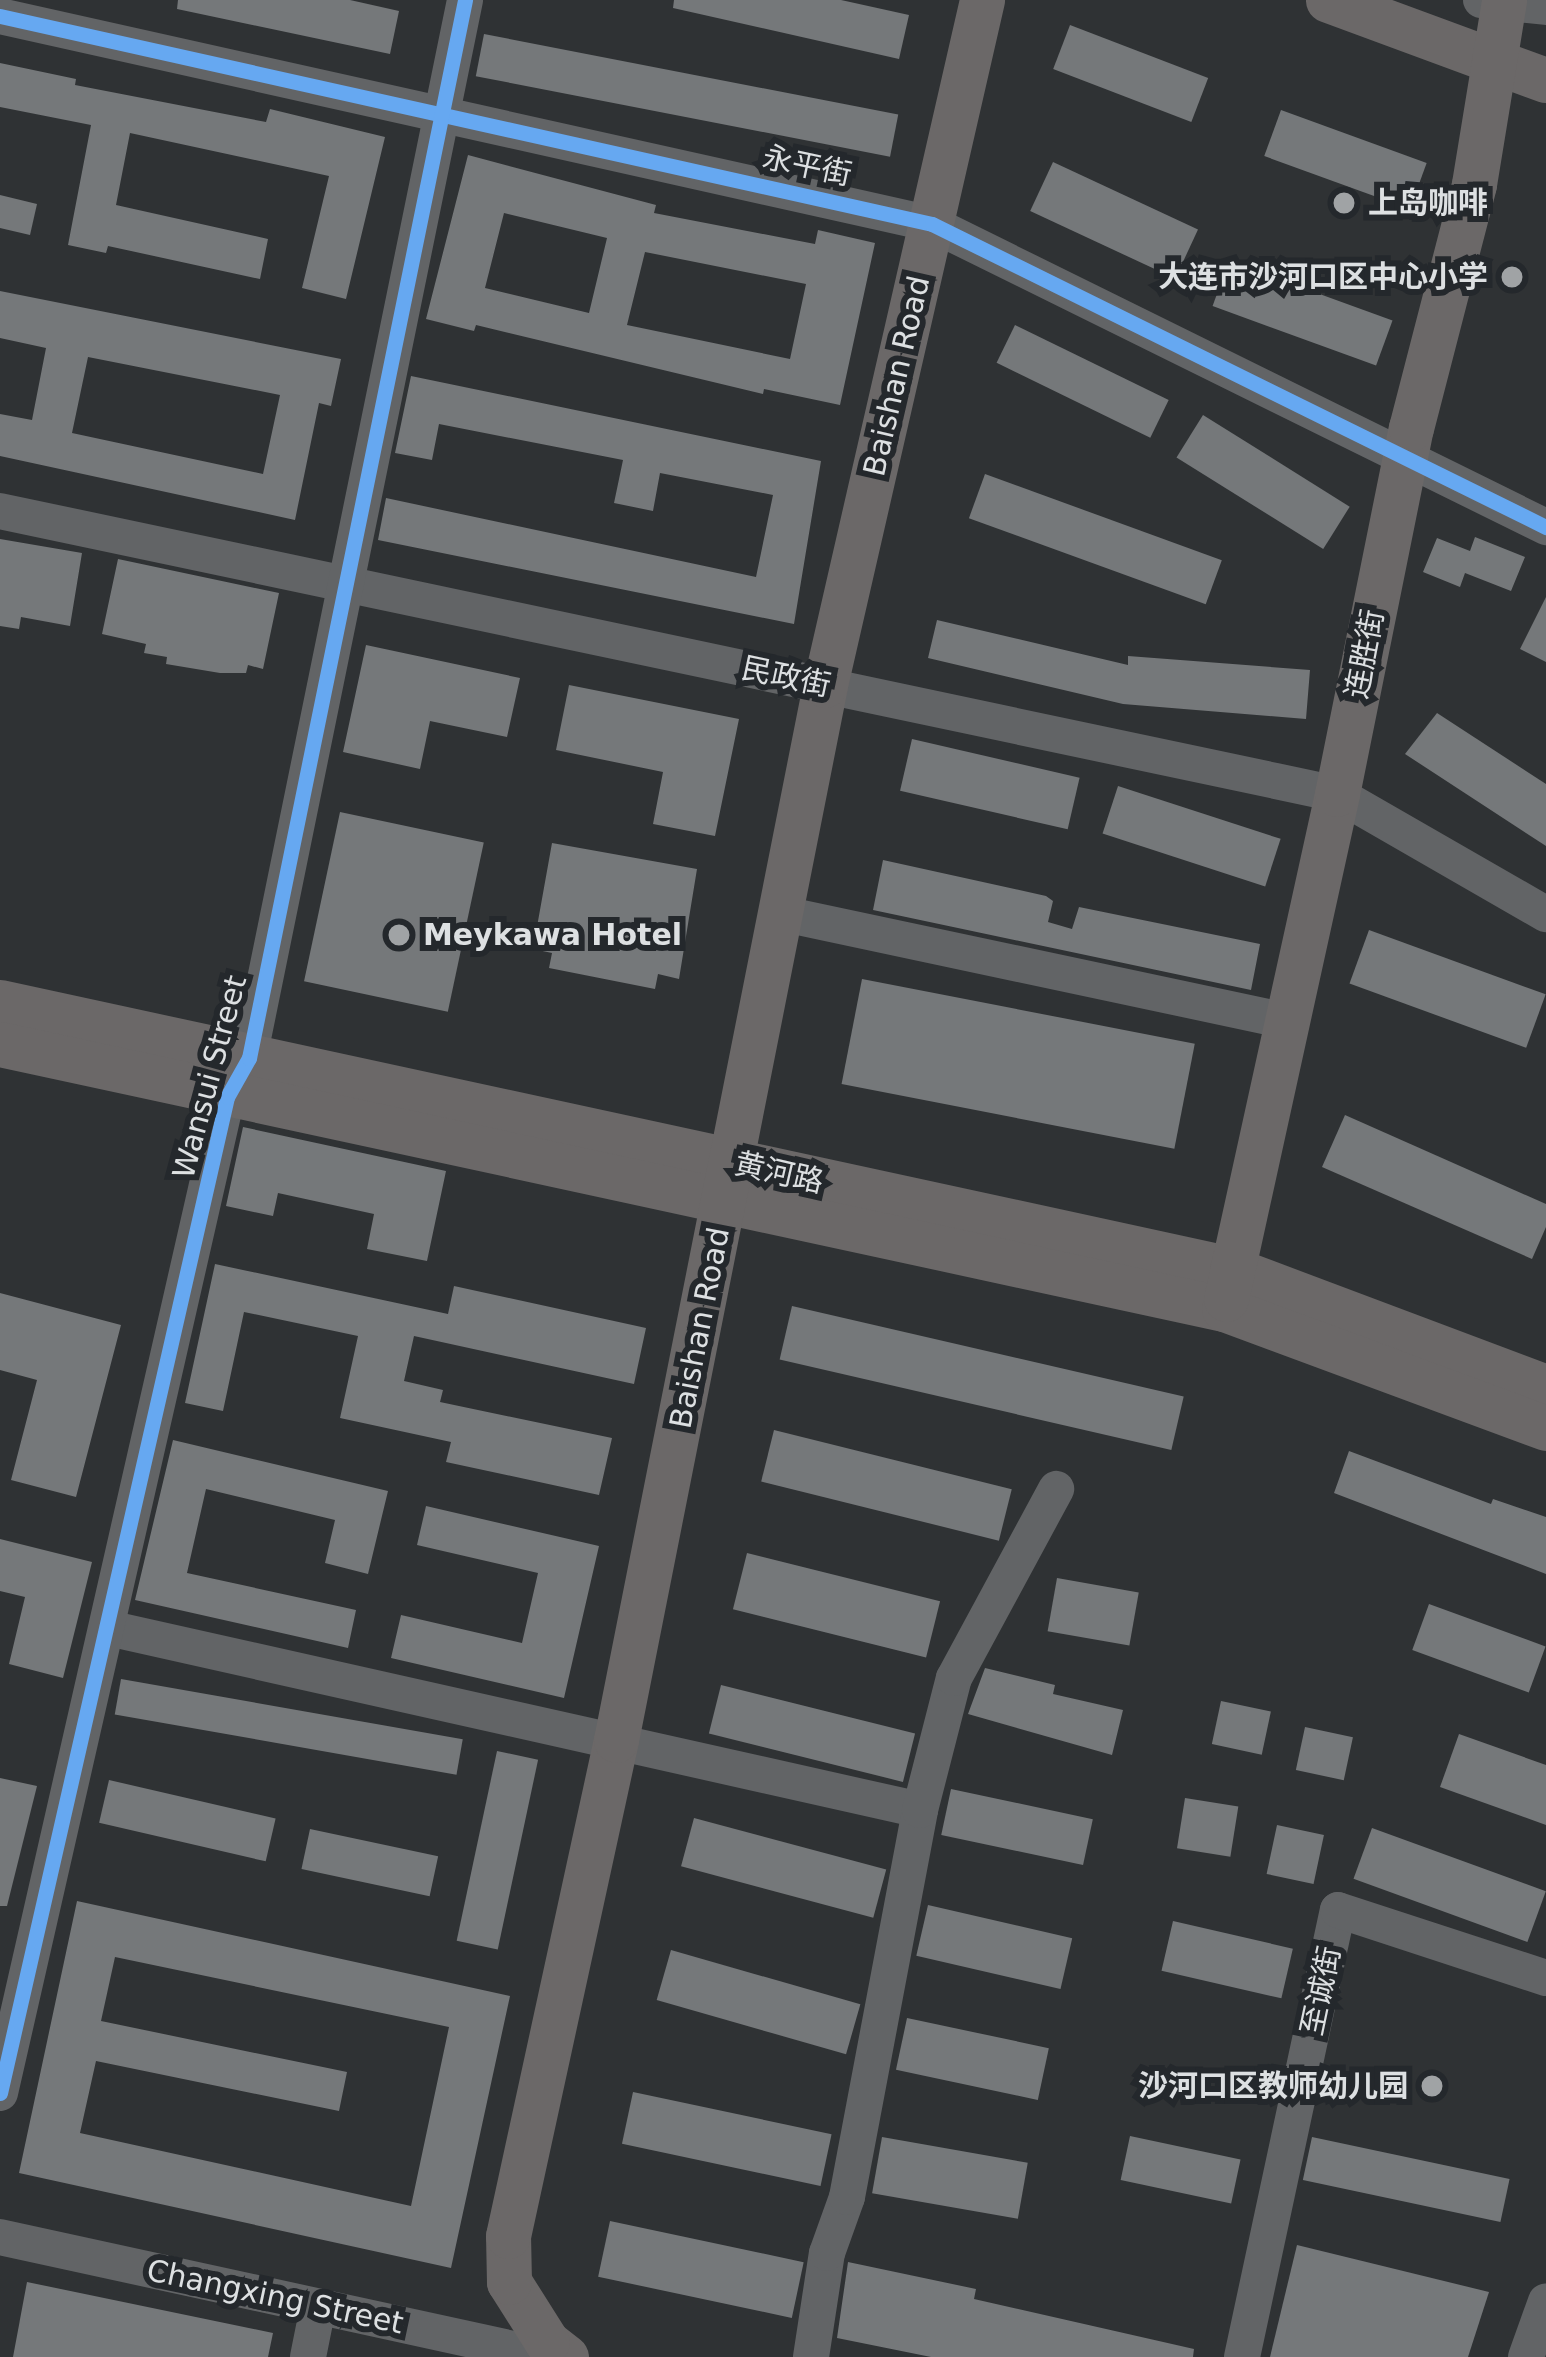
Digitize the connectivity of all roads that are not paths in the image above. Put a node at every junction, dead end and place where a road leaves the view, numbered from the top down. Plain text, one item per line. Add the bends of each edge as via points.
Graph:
1 (465, 0) edge
2 (982, 0) edge
3 (1328, 0) edge
4 (1509, 2) edge
5 (0, 16) edge
6 (1492, 61) junction
7 (1546, 80) edge
8 (442, 113) junction
9 (932, 224) junction
10 (1405, 458) junction
11 (0, 511) edge
12 (1546, 527) edge
13 (346, 584) junction
14 (825, 686) junction
15 (1337, 794) junction
16 (779, 913) junction
17 (1546, 914) edge
18 (0, 1002) edge
19 (1287, 1022) junction
20 (0, 1044) edge
21 (238, 1077) junction
22 (730, 1182) junction
23 (1228, 1289) junction
24 (1546, 1387) edge
25 (1546, 1428) edge
26 (1056, 1489) dead end
27 (108, 1628) junction
28 (616, 1740) junction
29 (920, 1810) junction
30 (1546, 1978) edge
31 (0, 2093) edge
32 (0, 2236) edge
33 (1546, 2301) edge
34 (318, 2307) junction
35 (308, 2357) edge
36 (550, 2357) edge
37 (566, 2357) edge
38 (811, 2357) edge
39 (1242, 2357) edge
40 (1526, 2357) edge

1 - 8 street, Wansui Street
2 - 9 main road, Baishan Road
3 - 6 main road
4 - 6 main road, 连胜街
5 - 8 street, 永平街
6 - 7 main road
6 - 10 main road, 连胜街 via 1474,184
8 - 9 street, 永平街
8 - 13 street, Wansui Street
9 - 10 street, 永平街
9 - 14 main road, Baishan Road
10 - 12 street, 永平街
10 - 15 main road, 连胜街
11 - 13 street, 民政街
13 - 14 street, 民政街
13 - 21 street, Wansui Street
14 - 15 street, 民政街
14 - 16 main road, Baishan Road
15 - 17 street, 民政街
15 - 19 main road, 连胜街
16 - 19 street
16 - 22 main road, Baishan Road
18 - 21 main road, 黄河路
19 - 23 main road, 连胜街
20 - 21 main road, 黄河路
21 - 22 main road, 黄河路
21 - 27 street, Wansui Street
22 - 23 main road, 黄河路
22 - 28 main road, Baishan Road
23 - 24 main road, 黄河路
23 - 25 main road, 黄河路
26 - 29 street via 954,1678
27 - 28 street
27 - 31 street, Wansui Street
28 - 29 street
28 - 37 main road, Baishan Road via 508,2236 509,2282 547,2342
29 - 38 street
30 - 39 street, 至诚街 via 1338,1910
32 - 34 street, Changxing Street
33 - 40 street
34 - 35 street
34 - 36 street, Changxing Street

